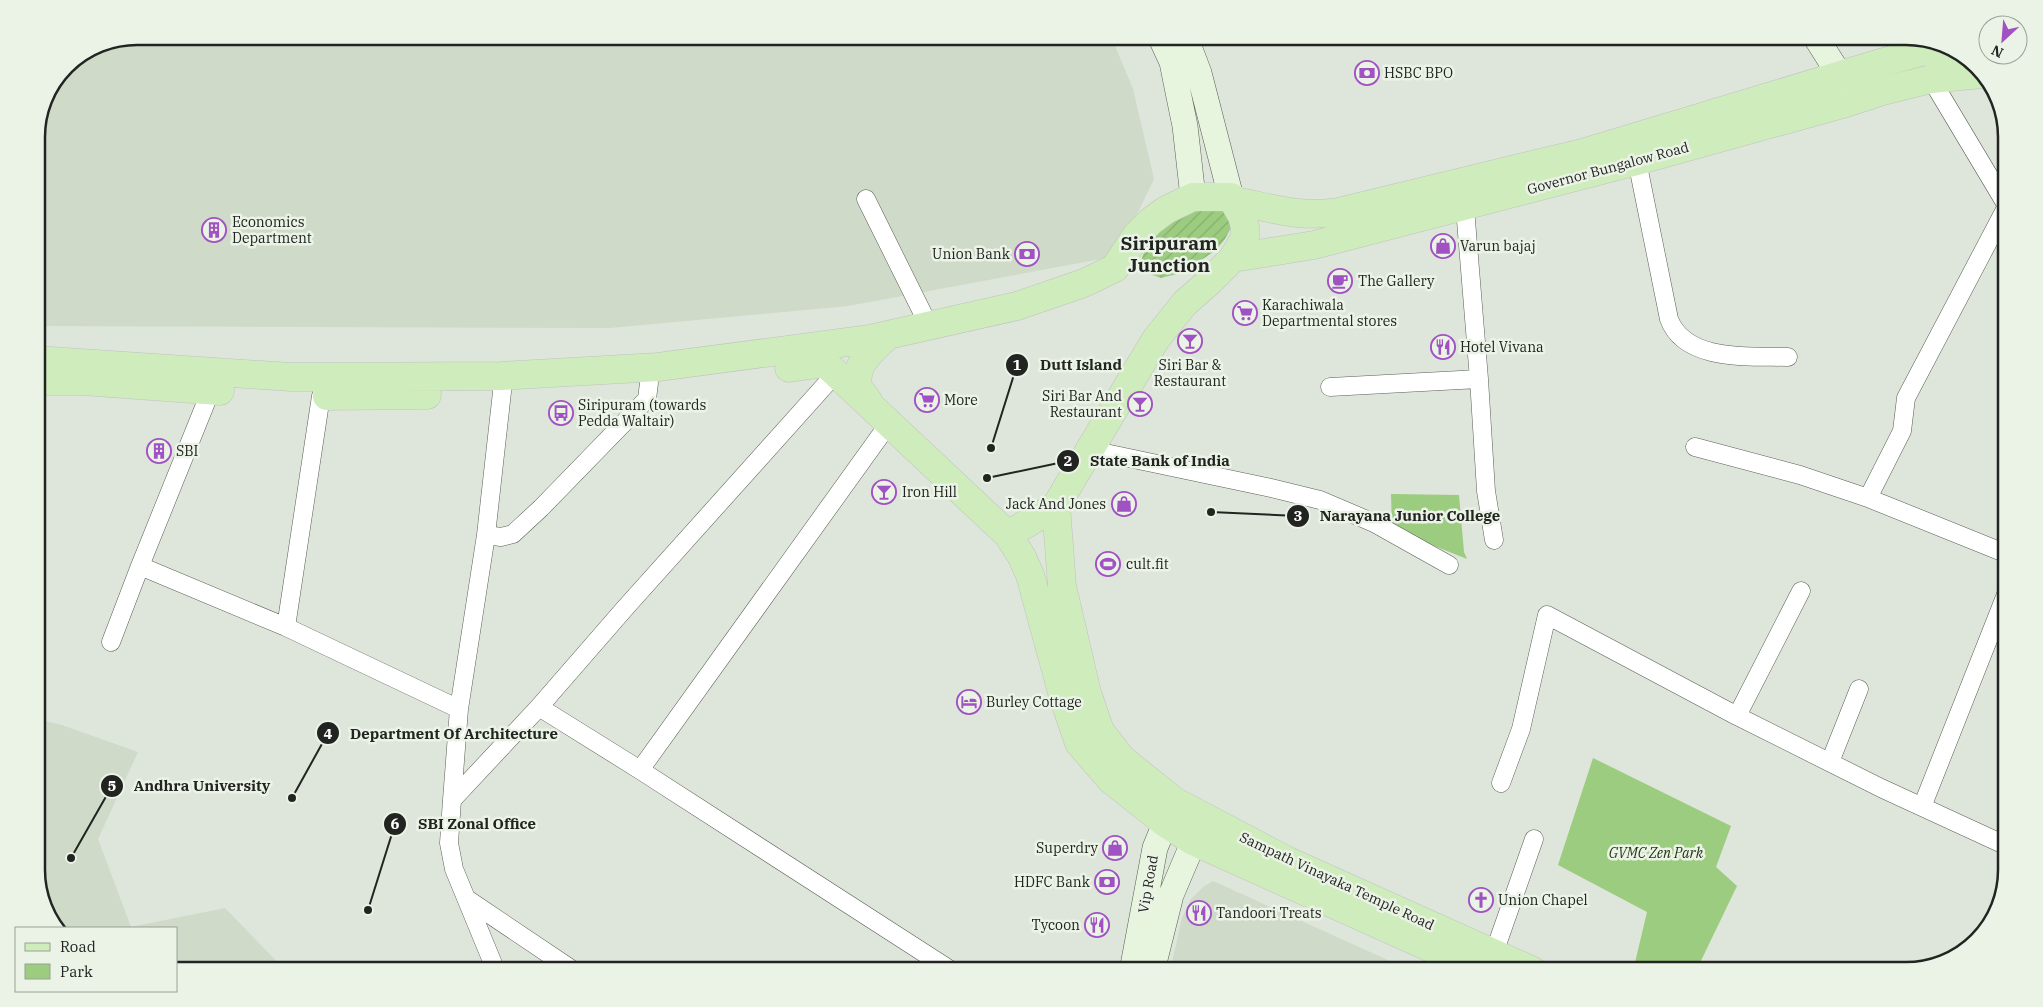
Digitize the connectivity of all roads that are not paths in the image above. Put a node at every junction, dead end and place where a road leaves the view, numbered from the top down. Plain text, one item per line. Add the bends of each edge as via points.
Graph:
1 (1164, 45) edge
2 (1188, 45) edge
3 (1822, 45) edge
4 (1937, 50) edge
5 (1840, 74) junction
6 (1974, 75) edge
7 (1931, 79) junction
8 (1846, 103) junction
9 (1637, 161) junction
10 (1998, 191) edge
11 (1463, 193) junction
12 (1194, 197) junction
13 (866, 199) dead end
14 (1233, 199) junction
15 (1998, 223) edge
16 (1233, 258) junction
17 (929, 326) junction
18 (887, 336) junction
19 (1788, 358) dead end
20 (45, 361) edge
21 (836, 373) junction
22 (1479, 379) junction
23 (45, 380) edge
24 (649, 383) junction
25 (502, 384) junction
26 (1330, 387) dead end
27 (211, 390) junction
28 (321, 396) junction
29 (880, 413) junction
30 (1696, 447) dead end
31 (1091, 450) junction
32 (1868, 498) junction
33 (1056, 506) junction
34 (486, 535) junction
35 (1008, 535) junction
36 (1494, 540) dead end
37 (1998, 550) edge
38 (1449, 565) dead end
39 (140, 566) junction
40 (1801, 591) dead end
41 (1998, 615) edge
42 (286, 627) junction
43 (110, 642) dead end
44 (1859, 689) dead end
45 (539, 707) junction
46 (459, 708) junction
47 (1737, 716) junction
48 (1830, 762) junction
49 (640, 770) junction
50 (1501, 783) dead end
51 (452, 800) junction
52 (1922, 807) junction
53 (1169, 811) junction
54 (1199, 829) junction
55 (1534, 839) dead end
56 (1998, 842) edge
57 (467, 899) junction
58 (492, 962) edge
59 (561, 962) edge
60 (938, 962) edge
61 (1134, 962) edge
62 (1154, 962) edge
63 (1488, 962) edge

1 - 12 street via 1172,62 1186,126
2 - 14 street via 1199,73
3 - 5 street
4 - 5 main road via 1920,52
5 - 8 street
5 - 11 main road
6 - 7 main road, Governor Bungalow Road
7 - 8 main road, Governor Bungalow Road
7 - 10 street
8 - 9 main road, Governor Bungalow Road
9 - 11 main road, Governor Bungalow Road
9 - 19 street via 1673,330 1685,342 1721,354
11 - 14 main road via 1316,215 1293,214
11 - 16 main road, Governor Bungalow Road via 1314,245
11 - 22 street
12 - 14 main road
12 - 17 main road via 1151,221 1136,236 1115,268 1084,283 1017,306
13 - 17 street
14 - 16 main road via 1245,227 1245,237
15 - 32 street via 1906,398 1902,431
16 - 31 main road via 1185,303 1156,339
17 - 18 main road
18 - 25 main road
18 - 29 main road via 858,369 858,386
20 - 25 main road via 291,376
21 - 24 main road via 826,363
21 - 29 main road
21 - 45 street
22 - 26 street
22 - 36 street via 1486,491
23 - 27 main road
24 - 25 main road
24 - 34 street via 647,398 513,534 501,537
25 - 28 main road via 389,396
25 - 34 street
27 - 28 main road
27 - 39 street
28 - 42 street
29 - 35 main road, Sampath Vinayaka Temple Road
29 - 49 street
30 - 32 street via 1800,475
31 - 33 main road
31 - 38 street via 1320,500 1374,523
32 - 37 street
33 - 35 main road
33 - 53 main road, Sampath Vinayaka Temple Road via 1062,586 1100,731
34 - 46 street
35 - 53 main road, Sampath Vinayaka Temple Road via 1030,575 1062,696 1079,743 1111,780
39 - 42 street
39 - 43 street
40 - 47 street
41 - 52 street
42 - 46 street
44 - 48 street
45 - 49 street
45 - 51 street
46 - 51 street
47 - 48 street
47 - 50 street via 1547,615 1521,729
48 - 52 street
49 - 60 street
51 - 57 street via 449,844 454,869
52 - 56 street
53 - 54 main road, Sampath Vinayaka Temple Road
53 - 61 street, Vip Road via 1155,848
54 - 62 street, Vip Road via 1171,894
54 - 63 main road, Sampath Vinayaka Temple Road
55 - 63 street
57 - 58 street
57 - 59 street

